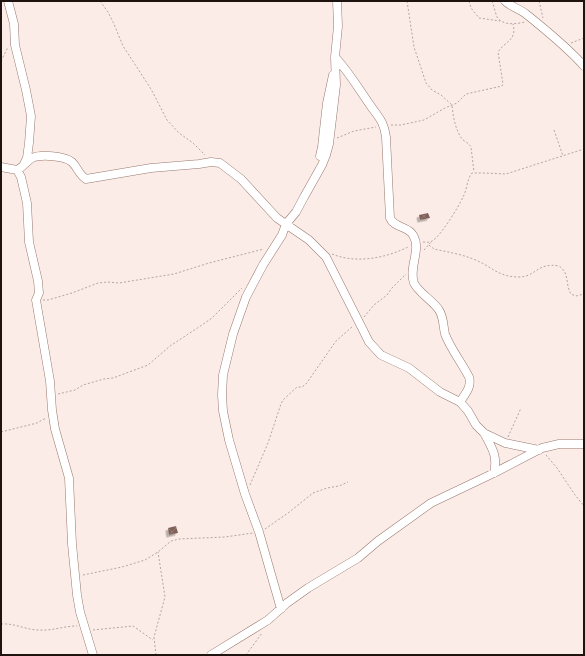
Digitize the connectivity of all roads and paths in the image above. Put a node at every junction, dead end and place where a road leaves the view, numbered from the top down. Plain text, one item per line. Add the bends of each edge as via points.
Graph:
1 (8, 1) edge
2 (100, 1) edge
3 (337, 1) edge
4 (407, 1) edge
5 (469, 1) edge
6 (492, 1) edge
7 (505, 1) edge
8 (539, 1) edge
9 (532, 19) junction
10 (544, 20) dead end
11 (501, 21) junction
12 (513, 24) junction
13 (584, 38) edge
14 (8, 46) dead end
15 (564, 46) junction
16 (335, 56) junction
17 (1, 61) edge
18 (584, 66) edge
19 (452, 105) junction
20 (384, 124) junction
21 (554, 130) dead end
22 (329, 144) junction
23 (584, 149) edge
24 (564, 156) junction
25 (214, 162) junction
26 (1, 167) edge
27 (20, 168) junction
28 (474, 173) junction
29 (316, 175) junction
30 (286, 224) junction
31 (415, 239) junction
32 (432, 241) junction
33 (429, 245) junction
34 (275, 246) junction
35 (328, 252) dead end
36 (414, 260) junction
37 (242, 288) dead end
38 (584, 294) edge
39 (36, 300) junction
40 (359, 321) junction
41 (51, 395) junction
42 (460, 402) junction
43 (521, 408) dead end
44 (52, 410) junction
45 (1, 432) edge
46 (484, 433) junction
47 (505, 443) junction
48 (584, 444) edge
49 (540, 449) junction
50 (494, 473) junction
51 (348, 482) dead end
52 (245, 494) junction
53 (584, 506) edge
54 (259, 532) junction
55 (158, 552) junction
56 (75, 577) junction
57 (281, 609) junction
58 (268, 620) junction
59 (1, 624) edge
60 (85, 629) junction
61 (154, 640) junction
62 (93, 655) edge
63 (156, 655) edge
64 (212, 655) edge
65 (246, 655) edge

1 - 27 street via 31,116 27,158
2 - 25 path via 114,24 122,46 151,89 172,127
3 - 16 street
4 - 19 path via 414,47 426,83
5 - 11 path via 471,8 480,18
6 - 11 path via 497,17
7 - 9 street
8 - 10 path
9 - 12 path
9 - 15 street
11 - 12 path
12 - 19 path via 515,30 512,39 498,52 502,86 466,94
13 - 15 path
14 - 17 path
15 - 18 street
16 - 20 street
16 - 22 street via 336,85
16 - 29 street
19 - 20 path via 424,120 401,125
19 - 28 path via 458,130 462,139 471,148
20 - 22 path via 350,132
20 - 31 street via 390,218 394,224 408,230
21 - 24 path
22 - 29 street
23 - 24 path
24 - 28 path via 506,174
25 - 27 street via 151,168 86,179 71,161 50,156 39,156
25 - 30 street via 220,162 236,175 277,218
26 - 27 street
27 - 39 street via 27,203 29,242 39,287
28 - 32 path via 459,205
29 - 30 street via 296,212
30 - 34 street
30 - 40 street via 313,243 326,257
31 - 32 path
31 - 35 path via 408,248 360,259 345,258
31 - 36 street
32 - 33 path
33 - 36 path
33 - 38 path via 434,249 475,259 501,275 510,277 525,277 545,265 559,266 565,271 571,294
34 - 39 path via 174,274 119,284 104,282 48,300
34 - 52 street via 246,297 233,334 223,375 223,411
36 - 40 path via 387,295
36 - 42 street via 412,273 415,284 440,312 446,335 469,377 468,389
37 - 41 path via 212,318 170,346 148,365 75,390
39 - 41 street
40 - 42 street via 369,342 381,355 409,368 440,392
40 - 52 path via 336,341 306,384 297,387 283,400 264,453
41 - 44 street
42 - 46 street
43 - 47 path
44 - 45 path via 41,421
44 - 56 street via 69,478
46 - 47 street
46 - 50 street via 494,452
47 - 49 street
48 - 49 street via 559,444
49 - 50 street
49 - 53 path
50 - 57 street via 431,503 358,558 308,588
51 - 54 path via 313,493
52 - 54 street
54 - 55 path via 225,537 179,539 170,541
54 - 57 street
55 - 56 path via 145,560 122,567
55 - 61 path via 165,597
56 - 60 street
57 - 58 street
58 - 64 street
58 - 65 path via 265,629
59 - 60 path via 38,630 65,627
60 - 61 path via 132,626
60 - 62 street
61 - 63 path

